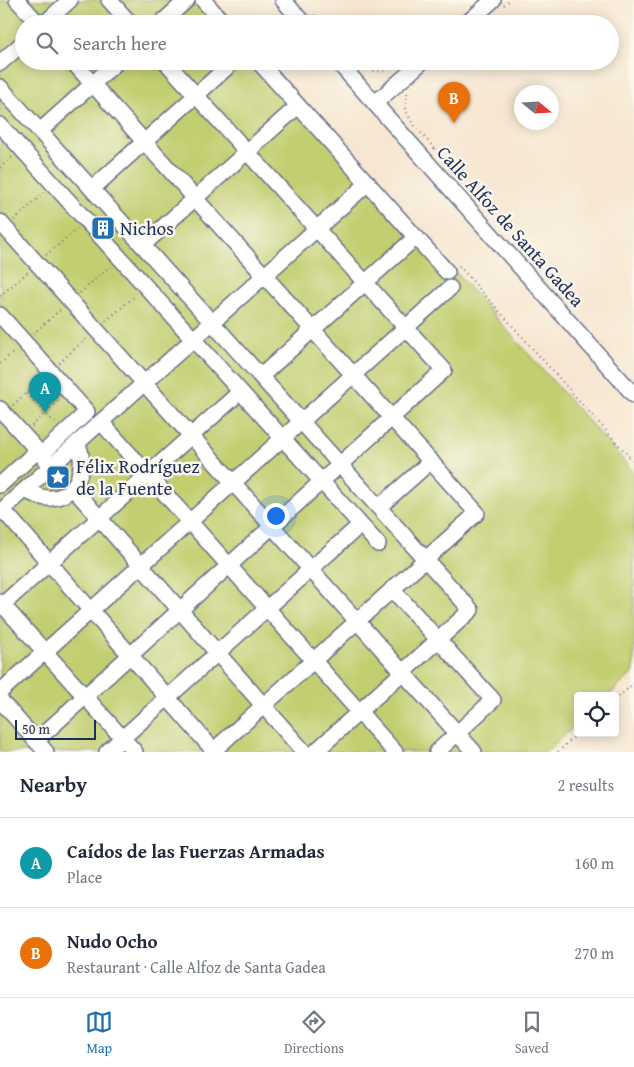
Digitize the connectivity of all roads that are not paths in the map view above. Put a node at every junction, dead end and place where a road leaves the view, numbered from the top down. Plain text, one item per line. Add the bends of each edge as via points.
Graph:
1 (17, 0) edge
2 (70, 0) edge
3 (109, 0) edge
4 (186, 0) edge
5 (203, 0) edge
6 (283, 0) edge
7 (494, 0) edge
8 (31, 15) edge
9 (54, 15) edge
10 (123, 15) edge
11 (170, 15) edge
12 (216, 15) edge
13 (296, 15) edge
14 (476, 15) edge
15 (15, 50) edge
16 (0, 63) edge
17 (80, 70) edge
18 (108, 70) edge
19 (173, 70) edge
20 (224, 70) edge
21 (266, 70) edge
22 (345, 70) edge
23 (405, 70) edge
24 (93, 84) junction
25 (0, 87) edge
26 (196, 96) junction
27 (375, 103) junction
28 (298, 106) junction
29 (0, 125) edge
30 (40, 131) junction
31 (145, 142) junction
32 (247, 152) junction
33 (368, 183) junction
34 (92, 189) junction
35 (195, 198) junction
36 (3, 225) edge
37 (316, 230) junction
38 (416, 237) junction
39 (143, 246) junction
40 (447, 272) dead end
41 (265, 275) junction
42 (364, 283) junction
43 (450, 288) dead end
44 (0, 315) edge
45 (212, 322) junction
46 (406, 328) junction
47 (313, 329) junction
48 (193, 340) junction
49 (354, 375) junction
50 (261, 376) junction
51 (146, 383) junction
52 (240, 392) junction
53 (634, 395) edge
54 (2, 412) edge
55 (393, 419) junction
56 (302, 421) junction
57 (101, 422) junction
58 (192, 435) junction
59 (282, 439) junction
60 (77, 443) junction
61 (39, 453) junction
62 (431, 461) junction
63 (341, 465) junction
64 (51, 466) junction
65 (148, 475) junction
66 (234, 482) junction
67 (322, 482) junction
68 (0, 485) edge
69 (73, 488) junction
70 (25, 490) junction
71 (379, 507) junction
72 (1, 511) edge
73 (100, 519) junction
74 (189, 522) junction
75 (360, 525) junction
76 (273, 526) junction
77 (378, 544) dead end
78 (426, 558) junction
79 (50, 563) junction
80 (141, 566) junction
81 (228, 567) junction
82 (311, 569) junction
83 (392, 589) junction
84 (1, 604) edge
85 (265, 609) junction
86 (91, 610) junction
87 (180, 610) junction
88 (357, 620) junction
89 (439, 639) junction
90 (45, 652) junction
91 (217, 653) junction
92 (130, 656) junction
93 (312, 661) junction
94 (403, 672) junction
95 (0, 692) edge
96 (85, 696) junction
97 (168, 698) junction
98 (0, 700) edge
99 (263, 705) junction
100 (359, 712) junction
101 (458, 733) junction
102 (123, 738) junction
103 (41, 746) edge
104 (213, 751) edge
105 (107, 752) edge
106 (135, 752) edge
107 (304, 752) edge
108 (315, 752) edge
109 (395, 752) edge
110 (437, 752) edge
111 (474, 752) edge

1 - 8 street
2 - 9 street
3 - 10 street
4 - 11 street
5 - 12 street
6 - 13 street
7 - 14 street
15 - 16 street
17 - 24 street
18 - 24 street
19 - 26 street
20 - 26 street
21 - 28 street
22 - 27 street, Calle Alfoz de Santa Gadea
23 - 27 street via 395,75
24 - 30 street
24 - 31 street
25 - 30 street
26 - 31 street
26 - 32 street
27 - 53 street, Calle Alfoz de Santa Gadea
28 - 32 street
28 - 33 street
29 - 48 street
30 - 34 street
31 - 34 street
31 - 35 street
32 - 35 street
32 - 37 street
33 - 37 street
33 - 38 street
34 - 39 street
35 - 39 street
35 - 41 street
36 - 51 street
37 - 41 street
37 - 42 street
38 - 40 street
38 - 42 street
39 - 45 street
41 - 45 street
41 - 47 street
42 - 46 street
42 - 47 street
43 - 46 street
44 - 61 street via 87,412
45 - 48 street
45 - 50 street
46 - 49 street
46 - 55 street via 444,370
47 - 49 street
47 - 50 street
48 - 51 street
48 - 52 street
49 - 55 street
49 - 56 street
50 - 56 street
51 - 57 street
51 - 58 street
52 - 58 street
52 - 59 street
54 - 61 street
55 - 62 street
55 - 63 street
56 - 59 street
56 - 63 street
57 - 60 street
57 - 65 street
58 - 65 street
58 - 66 street
59 - 66 street
59 - 67 street
60 - 64 street
60 - 69 street via 81,450 81,465
61 - 64 street
61 - 68 street
62 - 71 street
62 - 78 street via 477,513
63 - 67 street
63 - 71 street
64 - 70 street
65 - 73 street
65 - 74 street
66 - 74 street
66 - 76 street
67 - 75 street
67 - 76 street
69 - 70 street via 51,498
69 - 73 street
70 - 72 street
71 - 78 street
72 - 79 street
73 - 79 street
73 - 80 street
74 - 80 street
74 - 81 street
75 - 77 street
75 - 82 street
76 - 81 street
76 - 82 street
78 - 83 street
78 - 89 street via 471,610
79 - 84 street
79 - 86 street
80 - 86 street
80 - 87 street
81 - 85 street
81 - 87 street
82 - 85 street
82 - 88 street
83 - 88 street
83 - 89 street
84 - 90 street
85 - 91 street
85 - 93 street
86 - 90 street
86 - 92 street
87 - 91 street
87 - 92 street
88 - 93 street
88 - 94 street
89 - 94 street
89 - 101 street via 494,700
90 - 95 street
90 - 96 street
91 - 97 street
91 - 99 street
92 - 96 street
92 - 97 street
93 - 99 street
93 - 100 street
94 - 100 street
94 - 101 street
96 - 102 street
96 - 103 street
97 - 102 street
97 - 104 street
98 - 103 street
99 - 104 street
99 - 107 street
100 - 108 street
100 - 109 street
101 - 110 street
101 - 111 street
102 - 105 street
102 - 106 street

